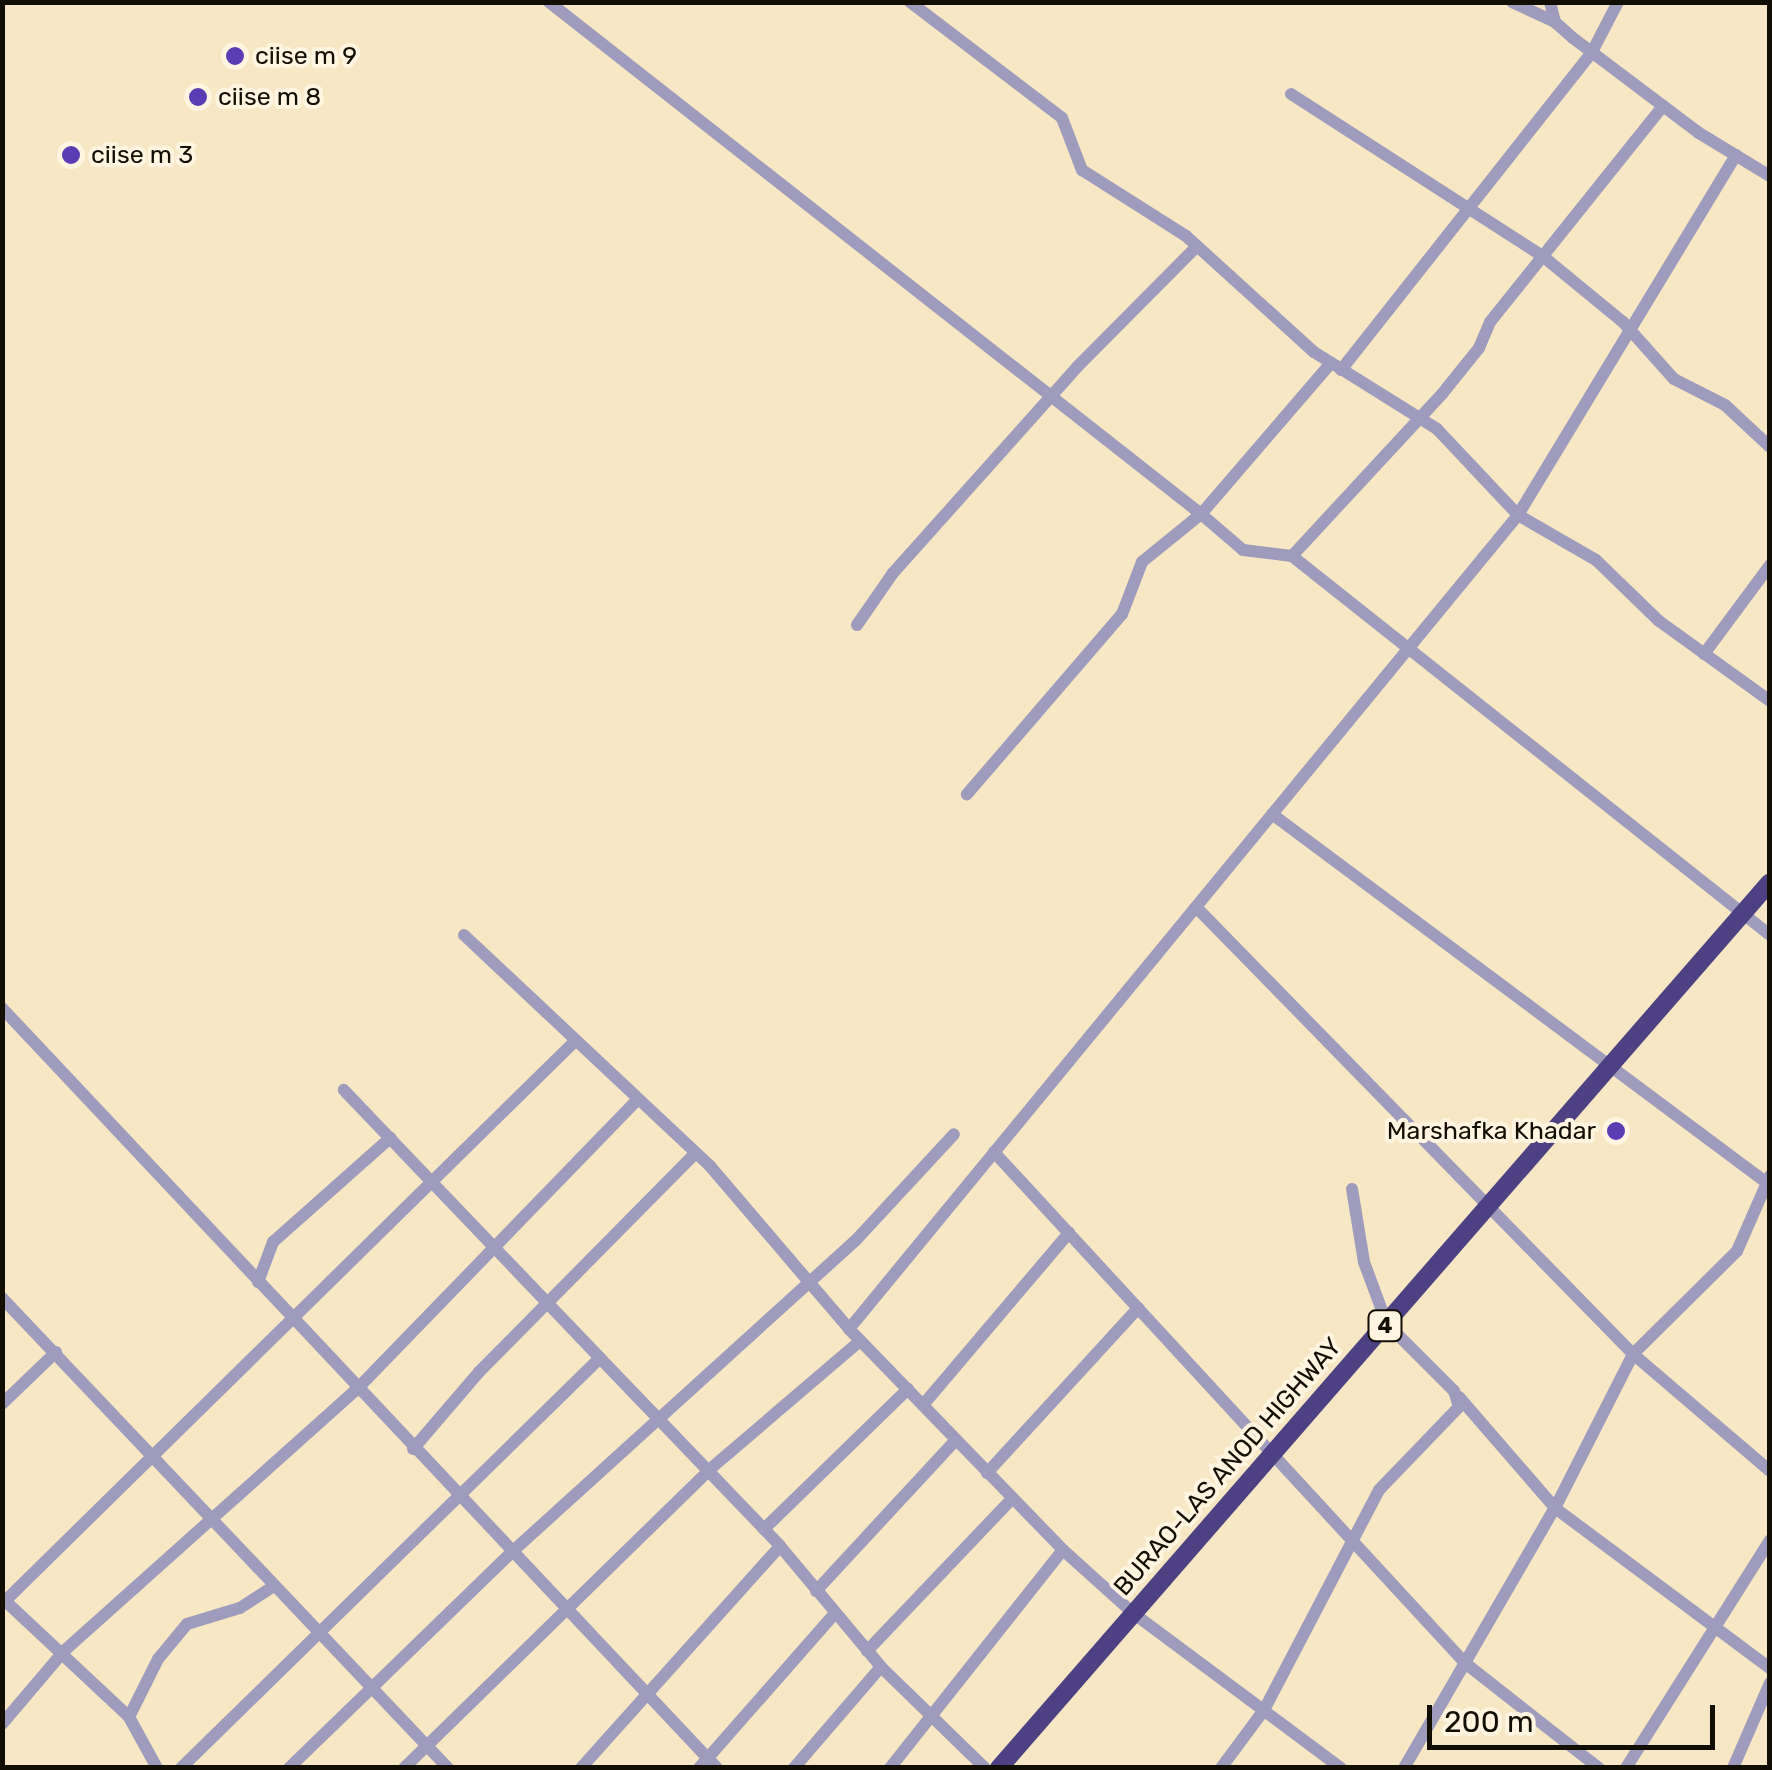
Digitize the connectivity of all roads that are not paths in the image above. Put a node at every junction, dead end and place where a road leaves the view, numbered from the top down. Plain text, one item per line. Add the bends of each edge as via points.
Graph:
1 (549, 2) edge
2 (910, 2) edge
3 (1512, 2) edge
4 (1550, 2) edge
5 (1618, 2) edge
6 (1555, 22) junction
7 (1592, 52) junction
8 (1292, 94) dead end
9 (1663, 106) junction
10 (1736, 155) junction
11 (1770, 176) edge
12 (1467, 208) junction
13 (1197, 246) junction
14 (1544, 258) junction
15 (1630, 330) junction
16 (1336, 367) junction
17 (1052, 397) junction
18 (1416, 418) junction
19 (1770, 448) edge
20 (1201, 514) junction
21 (1518, 515) junction
22 (1292, 556) junction
23 (1770, 566) edge
24 (857, 625) dead end
25 (1406, 652) junction
26 (1704, 654) junction
27 (1770, 701) edge
28 (967, 794) dead end
29 (1272, 814) junction
30 (1770, 882) edge
31 (1196, 907) junction
32 (1742, 914) junction
33 (464, 935) dead end
34 (1770, 935) edge
35 (2, 1008) edge
36 (574, 1042) junction
37 (1609, 1065) junction
38 (344, 1090) dead end
39 (638, 1100) junction
40 (954, 1134) dead end
41 (390, 1138) junction
42 (994, 1152) junction
43 (696, 1153) junction
44 (1767, 1180) edge
45 (432, 1181) junction
46 (1352, 1189) dead end
47 (1488, 1206) junction
48 (1069, 1233) junction
49 (495, 1247) junction
50 (258, 1282) junction
51 (808, 1282) junction
52 (2, 1298) edge
53 (550, 1305) junction
54 (1138, 1308) junction
55 (293, 1318) junction
56 (1387, 1324) junction
57 (849, 1329) junction
58 (860, 1340) junction
59 (56, 1352) junction
60 (1633, 1354) junction
61 (600, 1358) junction
62 (359, 1387) junction
63 (908, 1389) junction
64 (1454, 1391) junction
65 (2, 1404) edge
66 (923, 1404) junction
67 (658, 1418) junction
68 (956, 1440) junction
69 (413, 1449) junction
70 (1273, 1454) junction
71 (153, 1456) junction
72 (710, 1470) junction
73 (1770, 1472) edge
74 (987, 1473) junction
75 (460, 1496) junction
76 (1011, 1500) junction
77 (1555, 1508) junction
78 (212, 1519) junction
79 (764, 1529) junction
80 (1352, 1540) junction
81 (1770, 1540) edge
82 (780, 1546) junction
83 (1063, 1550) junction
84 (514, 1551) junction
85 (274, 1586) junction
86 (816, 1591) junction
87 (3, 1601) edge
88 (570, 1610) junction
89 (835, 1613) junction
90 (1133, 1613) junction
91 (1715, 1626) junction
92 (318, 1633) junction
93 (867, 1650) junction
94 (64, 1652) junction
95 (1465, 1662) junction
96 (881, 1667) junction
97 (1770, 1668) edge
98 (1770, 1683) edge
99 (372, 1690) junction
100 (648, 1692) junction
101 (1264, 1710) junction
102 (129, 1716) junction
103 (933, 1716) junction
104 (2, 1724) edge
105 (428, 1746) junction
106 (708, 1764) edge
107 (157, 1768) edge
108 (181, 1768) edge
109 (289, 1768) edge
110 (404, 1768) edge
111 (448, 1768) edge
112 (581, 1768) edge
113 (794, 1768) edge
114 (890, 1768) edge
115 (985, 1768) edge
116 (999, 1768) edge
117 (1221, 1768) edge
118 (1342, 1768) edge
119 (1404, 1768) edge
120 (1599, 1768) edge
121 (1626, 1768) edge
122 (1733, 1768) edge

1 - 17 street
2 - 13 street via 1062,118 1082,170
3 - 6 street
4 - 6 street
5 - 7 street
6 - 7 street
7 - 9 street
7 - 12 street
8 - 12 street
9 - 10 street
9 - 14 street
10 - 11 street
10 - 15 street
12 - 14 street
12 - 16 street
13 - 16 street
13 - 17 street
14 - 15 street
14 - 18 street via 1442,394
15 - 19 street via 1674,379 1726,406
15 - 21 street
16 - 18 street
16 - 20 street
17 - 20 street
17 - 24 street via 892,572
18 - 21 street via 1470,458
18 - 22 street
20 - 22 street via 1243,550
20 - 28 street via 1142,562 1122,614
21 - 25 street
21 - 26 street via 1596,560
22 - 25 street
23 - 26 street
25 - 29 street
25 - 32 street
26 - 27 street
29 - 31 street
29 - 37 street
30 - 32 highway, BURAO-LAS ANOD HIGHWAY / 4
31 - 42 street
31 - 47 street
32 - 34 street
32 - 37 highway, BURAO-LAS ANOD HIGHWAY / 4
33 - 36 street
35 - 50 street
36 - 39 street
36 - 45 street
37 - 44 street
37 - 47 highway, BURAO-LAS ANOD HIGHWAY / 4
38 - 41 street
39 - 43 street
39 - 49 street
40 - 51 street
41 - 45 street
41 - 50 street via 273,1242
42 - 48 street
42 - 57 street
43 - 51 street
43 - 53 street
44 - 60 street via 1737,1251
45 - 49 street
45 - 55 street
46 - 56 street via 1364,1262
47 - 56 highway, BURAO-LAS ANOD HIGHWAY / 4
47 - 60 street
48 - 54 street
48 - 66 street
49 - 53 street
49 - 62 street
50 - 55 street
51 - 57 street
51 - 67 street
52 - 59 street
53 - 61 street
53 - 69 street via 478,1372
54 - 70 street
54 - 74 street
55 - 62 street
55 - 71 street
56 - 64 street
56 - 70 highway, BURAO-LAS ANOD HIGHWAY / 4
57 - 58 street
58 - 63 street
58 - 72 street
59 - 65 street
59 - 71 street
60 - 73 street
60 - 77 street
61 - 67 street
61 - 75 street
62 - 69 street
62 - 78 street
63 - 66 street
63 - 79 street
64 - 77 street
64 - 80 street via 1460,1407 1454,1419 1378,1490
66 - 68 street
67 - 72 street
67 - 84 street
68 - 74 street
68 - 86 street
69 - 75 street
70 - 80 street
70 - 90 highway, BURAO-LAS ANOD HIGHWAY / 4
71 - 78 street
71 - 87 street
72 - 79 street
72 - 88 street
74 - 76 street
75 - 84 street
75 - 92 street
76 - 83 street
76 - 93 street
77 - 91 street
77 - 95 street
78 - 85 street
78 - 94 street
79 - 82 street
80 - 95 street
80 - 101 street
81 - 91 street
82 - 86 street
82 - 100 street
83 - 90 street
83 - 103 street
84 - 88 street
84 - 99 street
85 - 92 street
85 - 102 street via 240,1608 186,1624 158,1659
86 - 89 street
87 - 94 street
88 - 100 street
88 - 105 street
89 - 93 street
89 - 106 street
90 - 101 street
90 - 116 highway, BURAO-LAS ANOD HIGHWAY / 4
91 - 97 street
91 - 121 street
92 - 99 street
92 - 108 street
93 - 96 street
94 - 102 street
94 - 104 street
95 - 119 street
95 - 120 street
96 - 103 street
96 - 113 street
98 - 122 street
99 - 105 street
99 - 109 street
100 - 106 street
100 - 112 street
101 - 117 street
101 - 118 street
102 - 107 street
103 - 114 street
103 - 115 street
105 - 110 street
105 - 111 street

